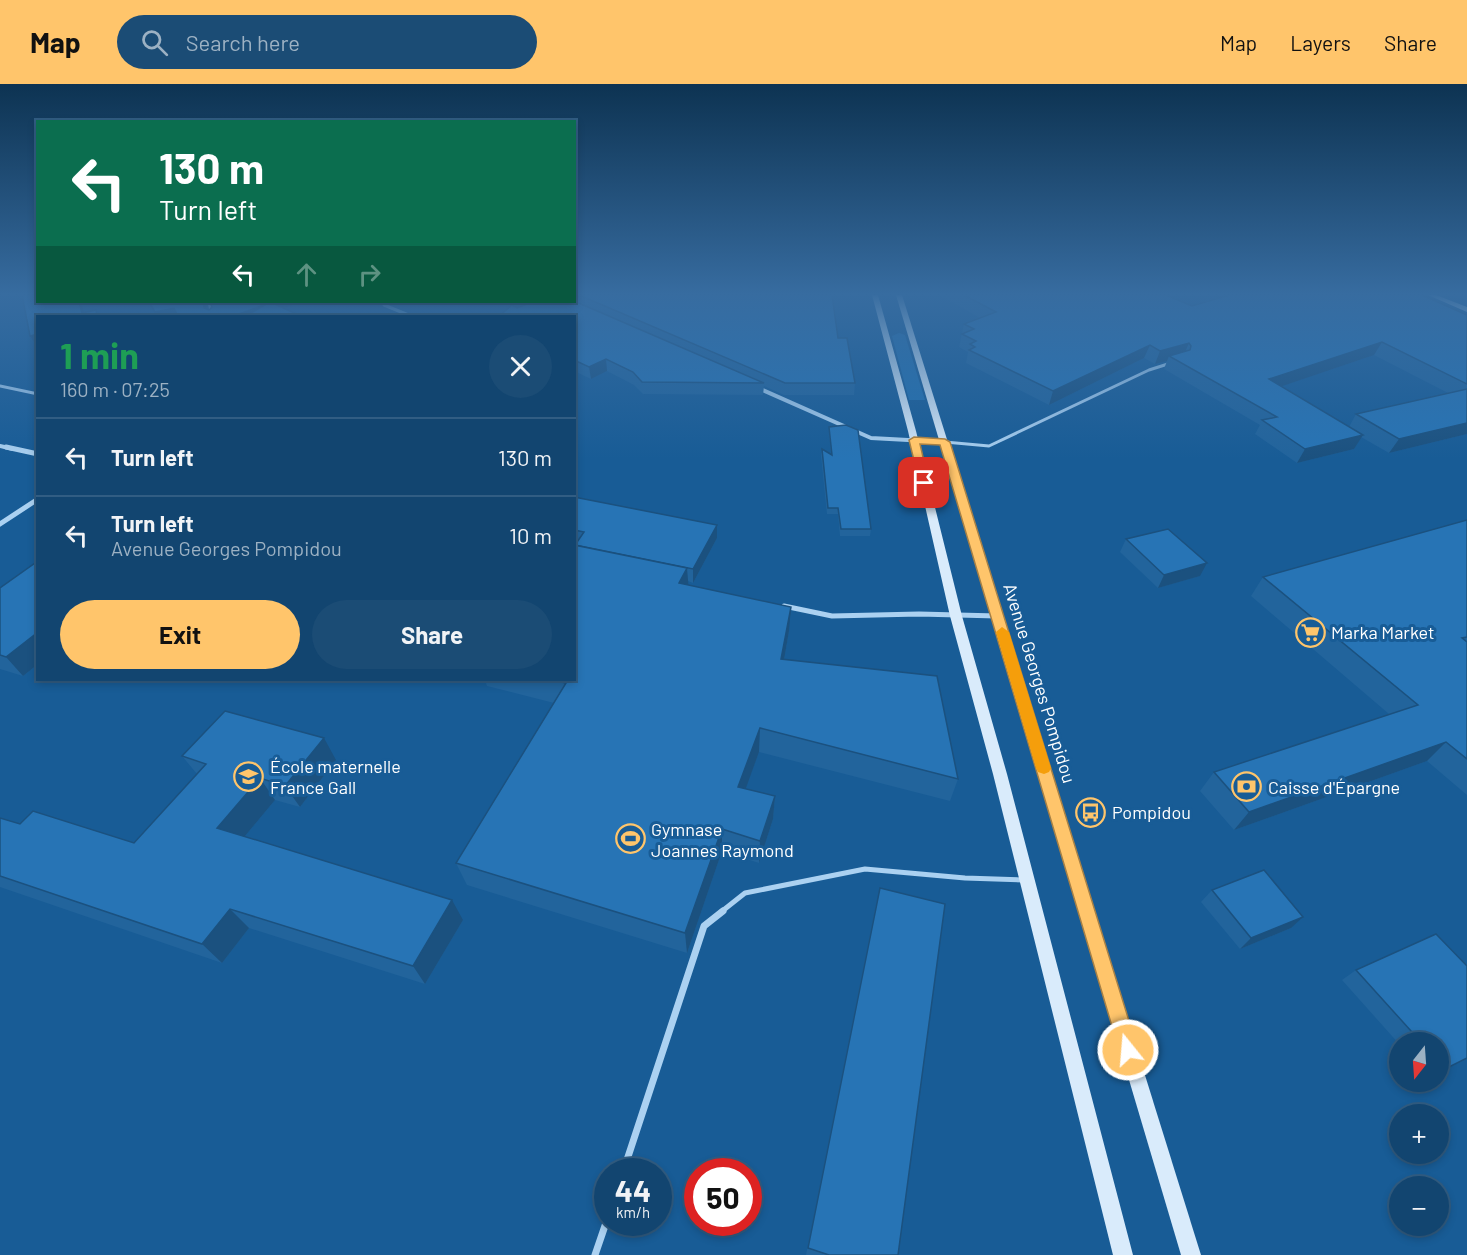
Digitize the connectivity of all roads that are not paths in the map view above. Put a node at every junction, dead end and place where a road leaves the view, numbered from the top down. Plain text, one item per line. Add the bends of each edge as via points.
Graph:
1 (890, 350) edge
2 (916, 350) edge
3 (1182, 360) edge
4 (0, 386) edge
5 (754, 386) edge
6 (36, 394) edge
7 (914, 440) junction
8 (945, 442) junction
9 (0, 446) edge
10 (36, 454) edge
11 (36, 500) edge
12 (0, 524) edge
13 (774, 604) edge
14 (956, 616) junction
15 (998, 616) junction
16 (1027, 880) junction
17 (628, 1158) edge
18 (602, 1236) edge
19 (595, 1255) edge
20 (1123, 1255) edge
21 (1191, 1255) edge

1 - 7 main road
2 - 8 main road, Avenue Georges Pompidou
3 - 8 lane via 1149,370 989,446
4 - 6 lane
5 - 7 street via 871,438
7 - 8 street
7 - 14 main road
8 - 15 main road, Avenue Georges Pompidou
9 - 10 street
11 - 12 street
13 - 14 street via 832,616
14 - 15 street
14 - 16 main road
15 - 21 main road, Avenue Georges Pompidou
16 - 17 lane via 865,869 745,893 704,926
16 - 20 main road
18 - 19 lane

